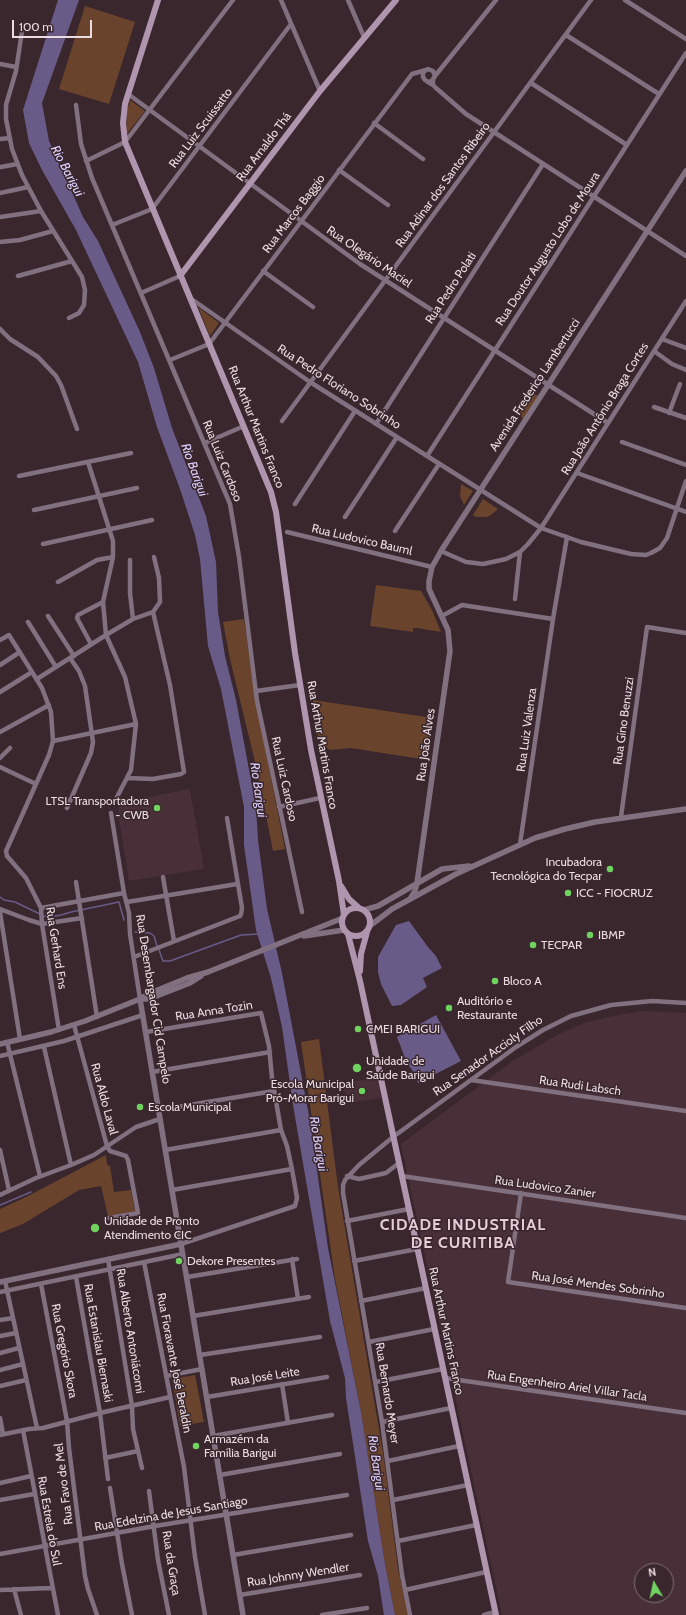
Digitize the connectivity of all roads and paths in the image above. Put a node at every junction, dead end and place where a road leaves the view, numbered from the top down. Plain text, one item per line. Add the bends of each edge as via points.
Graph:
1 (158, 0) edge
2 (233, 0) edge
3 (281, 0) edge
4 (348, 0) edge
5 (396, 0) edge
6 (496, 0) edge
7 (591, 0) edge
8 (625, 0) edge
9 (291, 24) junction
10 (22, 31) dead end
11 (566, 35) junction
12 (364, 37) junction
13 (686, 39) edge
14 (686, 53) edge
15 (0, 64) edge
16 (16, 67) junction
17 (426, 70) junction
18 (432, 71) junction
19 (439, 71) junction
20 (414, 72) junction
21 (423, 76) junction
22 (434, 80) junction
23 (531, 82) junction
24 (320, 91) junction
25 (128, 94) junction
26 (659, 94) junction
27 (76, 105) dead end
28 (3, 110) edge
29 (149, 110) junction
30 (374, 122) junction
31 (494, 132) junction
32 (10, 138) junction
33 (0, 139) edge
34 (125, 142) junction
35 (627, 145) junction
36 (199, 147) junction
37 (423, 159) dead end
38 (86, 161) junction
39 (17, 164) junction
40 (543, 164) junction
41 (0, 168) edge
42 (339, 170) junction
43 (686, 171) edge
44 (250, 184) junction
45 (28, 187) junction
46 (0, 193) edge
47 (594, 197) junction
48 (388, 205) dead end
49 (152, 209) junction
50 (41, 211) junction
51 (0, 217) edge
52 (301, 221) junction
53 (112, 225) junction
54 (53, 231) junction
55 (647, 231) junction
56 (0, 242) edge
57 (686, 256) edge
58 (72, 261) junction
59 (263, 271) junction
60 (18, 276) dead end
61 (180, 276) junction
62 (385, 280) junction
63 (141, 292) junction
64 (190, 298) junction
65 (686, 301) edge
66 (314, 307) dead end
67 (69, 318) dead end
68 (444, 318) junction
69 (225, 323) junction
70 (0, 329) edge
71 (662, 339) junction
72 (209, 344) junction
73 (686, 348) edge
74 (494, 350) junction
75 (654, 351) junction
76 (170, 360) junction
77 (686, 370) edge
78 (310, 382) junction
79 (680, 384) dead end
80 (548, 385) junction
81 (654, 407) dead end
82 (355, 411) junction
83 (669, 413) junction
84 (686, 418) edge
85 (282, 421) dead end
86 (608, 423) junction
87 (376, 424) junction
88 (244, 426) junction
89 (77, 429) dead end
90 (397, 437) junction
91 (622, 442) dead end
92 (205, 443) junction
93 (131, 454) dead end
94 (426, 456) junction
95 (88, 462) junction
96 (439, 464) junction
97 (686, 465) edge
98 (577, 473) junction
99 (19, 476) dead end
100 (686, 481) edge
101 (138, 488) dead end
102 (480, 490) junction
103 (99, 496) junction
104 (295, 504) dead end
105 (677, 508) junction
106 (34, 510) dead end
107 (686, 512) edge
108 (345, 517) dead end
109 (152, 520) dead end
110 (541, 528) junction
111 (110, 529) junction
112 (395, 531) dead end
113 (287, 532) dead end
114 (567, 537) junction
115 (42, 544) dead end
116 (441, 551) junction
117 (520, 552) junction
118 (113, 557) junction
119 (154, 557) dead end
120 (130, 560) dead end
121 (432, 567) junction
122 (58, 582) dead end
123 (515, 598) dead end
124 (103, 602) junction
125 (152, 612) junction
126 (48, 616) dead end
127 (442, 616) junction
128 (133, 619) junction
129 (553, 619) junction
130 (28, 622) dead end
131 (686, 633) edge
132 (106, 635) junction
133 (0, 640) edge
134 (91, 644) junction
135 (20, 652) junction
136 (72, 657) junction
137 (0, 665) edge
138 (56, 667) junction
139 (32, 672) junction
140 (37, 679) junction
141 (300, 685) junction
142 (0, 692) edge
143 (256, 692) junction
144 (49, 705) junction
145 (136, 724) junction
146 (0, 732) edge
147 (92, 734) junction
148 (53, 741) junction
149 (10, 748) dead end
150 (0, 758) edge
151 (0, 767) edge
152 (127, 778) junction
153 (36, 784) junction
154 (117, 797) dead end
155 (320, 798) junction
156 (279, 807) junction
157 (67, 808) dead end
158 (686, 809) edge
159 (111, 814) dead end
160 (621, 817) junction
161 (226, 818) dead end
162 (520, 844) junction
163 (471, 866) junction
164 (163, 877) dead end
165 (339, 881) junction
166 (76, 882) dead end
167 (416, 883) junction
168 (237, 884) junction
169 (124, 893) junction
170 (166, 896) junction
171 (410, 899) junction
172 (79, 901) junction
173 (127, 902) junction
174 (0, 909) edge
175 (362, 909) junction
176 (0, 912) edge
177 (302, 912) dead end
178 (42, 913) junction
179 (343, 916) junction
180 (82, 918) junction
181 (42, 924) junction
182 (371, 925) junction
183 (346, 932) junction
184 (367, 932) junction
185 (294, 938) junction
186 (174, 941) junction
187 (134, 957) junction
188 (360, 981) junction
189 (140, 999) junction
190 (686, 1003) edge
191 (143, 1015) junction
192 (98, 1017) junction
193 (74, 1025) junction
194 (59, 1030) junction
195 (146, 1032) junction
196 (77, 1037) junction
197 (20, 1039) junction
198 (7, 1042) junction
199 (0, 1044) edge
200 (44, 1046) junction
201 (270, 1052) junction
202 (10, 1054) junction
203 (0, 1056) edge
204 (152, 1072) junction
205 (471, 1080) junction
206 (274, 1091) junction
207 (159, 1110) junction
208 (686, 1112) edge
209 (160, 1119) junction
210 (281, 1130) junction
211 (393, 1137) junction
212 (107, 1146) junction
213 (165, 1150) junction
214 (0, 1151) edge
215 (399, 1163) junction
216 (71, 1165) junction
217 (292, 1169) junction
218 (40, 1176) junction
219 (348, 1176) junction
220 (402, 1176) junction
221 (9, 1190) junction
222 (172, 1190) junction
223 (521, 1194) junction
224 (0, 1195) edge
225 (409, 1209) junction
226 (109, 1218) dead end
227 (686, 1218) edge
228 (347, 1221) junction
229 (181, 1244) junction
230 (417, 1249) junction
231 (183, 1254) junction
232 (108, 1259) junction
233 (354, 1261) junction
234 (144, 1262) junction
235 (110, 1269) junction
236 (76, 1276) junction
237 (187, 1277) junction
238 (2, 1281) edge
239 (41, 1284) junction
240 (426, 1288) junction
241 (7, 1291) junction
242 (0, 1292) edge
243 (309, 1298) dead end
244 (298, 1299) junction
245 (362, 1301) junction
246 (686, 1308) edge
247 (193, 1316) junction
248 (13, 1318) junction
249 (0, 1320) edge
250 (434, 1329) junction
251 (16, 1333) junction
252 (0, 1336) edge
253 (320, 1337) dead end
254 (369, 1342) junction
255 (19, 1348) junction
256 (0, 1352) edge
257 (200, 1355) junction
258 (23, 1364) junction
259 (202, 1369) junction
260 (443, 1369) junction
261 (0, 1370) edge
262 (166, 1376) junction
263 (327, 1377) dead end
264 (445, 1378) junction
265 (26, 1380) junction
266 (376, 1382) junction
267 (282, 1384) junction
268 (0, 1386) edge
269 (170, 1397) junction
270 (207, 1397) junction
271 (132, 1406) junction
272 (451, 1408) junction
273 (686, 1412) edge
274 (100, 1413) junction
275 (332, 1415) dead end
276 (0, 1418) edge
277 (67, 1421) junction
278 (382, 1422) junction
279 (288, 1423) junction
280 (37, 1428) junction
281 (23, 1430) junction
282 (1, 1435) edge
283 (213, 1436) junction
284 (460, 1446) junction
285 (138, 1451) junction
286 (340, 1454) dead end
287 (105, 1458) junction
288 (388, 1460) junction
289 (142, 1468) dead end
290 (220, 1475) junction
291 (31, 1476) junction
292 (108, 1479) dead end
293 (0, 1483) edge
294 (468, 1485) junction
295 (110, 1488) dead end
296 (149, 1491) dead end
297 (34, 1494) junction
298 (346, 1495) dead end
299 (0, 1500) edge
300 (393, 1500) junction
301 (226, 1514) junction
302 (190, 1520) junction
303 (476, 1525) junction
304 (154, 1526) junction
305 (118, 1533) junction
306 (351, 1535) dead end
307 (81, 1540) junction
308 (398, 1541) junction
309 (44, 1546) junction
310 (0, 1554) edge
311 (233, 1555) junction
312 (486, 1572) junction
313 (360, 1575) dead end
314 (51, 1588) junction
315 (14, 1589) junction
316 (0, 1590) edge
317 (405, 1590) junction
318 (240, 1595) junction
319 (367, 1608) dead end
320 (495, 1614) edge
321 (21, 1615) edge
322 (58, 1615) edge
323 (97, 1615) edge
324 (132, 1615) edge
325 (169, 1615) edge
326 (205, 1615) edge
327 (243, 1615) edge
328 (322, 1615) edge
329 (410, 1615) edge
330 (484, 1615) edge

1 - 25 main road, Rua Arthur Martins Franco
2 - 29 street
3 - 9 street
4 - 12 street
5 - 12 main road, Rua Arnaldo Thá
6 - 19 street
7 - 11 street, Rua Adinar dos Santos Ribeiro
8 - 13 street
9 - 24 street
9 - 36 street, Rua Luiz Scuissatto
10 - 16 street
11 - 23 street, Rua Adinar dos Santos Ribeiro
11 - 26 street
12 - 24 main road, Rua Arnaldo Thá
14 - 26 street, Rua Doutor Augusto Lobo de Moura
15 - 16 street
16 - 28 street
17 - 18 street
17 - 20 street
17 - 21 street
18 - 19 street
18 - 22 street
19 - 22 street
20 - 21 street
20 - 30 street, Rua Marcos Baggio
21 - 22 street via 428,82
22 - 31 street via 457,108
23 - 31 street, Rua Adinar dos Santos Ribeiro
23 - 35 street
24 - 44 main road, Rua Arnaldo Thá
25 - 29 street, Rua Olegário Maciel
25 - 34 main road, Rua Arthur Martins Franco via 123,123
26 - 35 street, Rua Doutor Augusto Lobo de Moura
27 - 38 street, Rua Luiz Cardoso via 79,135
28 - 32 street
29 - 34 street
29 - 36 street, Rua Olegário Maciel
30 - 37 street
30 - 42 street, Rua Marcos Baggio
31 - 40 street
31 - 62 street, Rua Adinar dos Santos Ribeiro
32 - 33 street
32 - 39 street
34 - 38 street
34 - 49 main road, Rua Arthur Martins Franco
35 - 47 street, Rua Doutor Augusto Lobo de Moura
36 - 44 street, Rua Olegário Maciel
36 - 49 street, Rua Luiz Scuissatto
38 - 53 street, Rua Luiz Cardoso
39 - 41 street
39 - 45 street
40 - 47 street
40 - 68 street, Rua Pedro Polati
42 - 48 street
42 - 52 street, Rua Marcos Baggio
43 - 55 street, Avenida Frederico Lambertucci
44 - 52 street, Rua Olegário Maciel
44 - 61 main road, Rua Arnaldo Thá
45 - 46 street
45 - 50 street
47 - 55 street
47 - 74 street, Rua Doutor Augusto Lobo de Moura
49 - 53 street
49 - 61 main road, Rua Arthur Martins Franco
50 - 51 street
50 - 54 street
52 - 59 street, Rua Marcos Baggio
52 - 62 street, Rua Olegário Maciel
53 - 63 street, Rua Luiz Cardoso
54 - 56 street via 20,240
54 - 58 street
55 - 57 street
55 - 80 street, Avenida Frederico Lambertucci
58 - 60 street
58 - 67 street via 82,277 85,300 79,313
59 - 66 street
59 - 69 street, Rua Marcos Baggio
61 - 63 street
61 - 64 main road, Rua Arthur Martins Franco
62 - 68 street, Rua Olegário Maciel
62 - 78 street, Rua Adinar dos Santos Ribeiro
63 - 76 street, Rua Luiz Cardoso
64 - 69 street, Rua Pedro Floriano Sobrinho
64 - 72 main road, Rua Arthur Martins Franco
65 - 71 street, Rua João Antônio Braga Cortes
68 - 74 street, Rua Olegário Maciel
68 - 87 street, Rua Pedro Polati
69 - 72 street, Rua Marcos Baggio
69 - 78 street, Rua Pedro Floriano Sobrinho
70 - 89 street via 10,339 38,357 56,376
71 - 73 street
71 - 75 street, Rua João Antônio Braga Cortes
72 - 76 street
72 - 88 main road, Rua Arthur Martins Franco
74 - 80 street, Rua Olegário Maciel
74 - 94 street, Rua Doutor Augusto Lobo de Moura
75 - 77 street
75 - 86 street, Rua João Antônio Braga Cortes
76 - 92 street, Rua Luiz Cardoso
78 - 82 street, Rua Pedro Floriano Sobrinho
78 - 85 street, Rua Adinar dos Santos Ribeiro
79 - 83 street
80 - 86 street, Rua Olegário Maciel
80 - 102 street, Avenida Frederico Lambertucci
81 - 83 street
82 - 87 street, Rua Pedro Floriano Sobrinho
82 - 104 street
83 - 84 street
86 - 98 street, Rua João Antônio Braga Cortes
87 - 90 street, Rua Pedro Floriano Sobrinho
88 - 92 street
88 - 141 main road, Rua Arthur Martins Franco via 274,502
90 - 94 street, Rua Pedro Floriano Sobrinho
90 - 108 street
91 - 97 street
92 - 143 street, Rua Luiz Cardoso via 228,497 233,516
93 - 95 street
94 - 96 street, Rua Pedro Floriano Sobrinho
95 - 99 street
95 - 103 street
96 - 102 street, Rua Pedro Floriano Sobrinho
96 - 112 street
98 - 105 street
98 - 110 street, Rua João Antônio Braga Cortes
100 - 105 street, Rua Pedro Floriano Sobrinho
101 - 103 street
102 - 110 street, Rua Pedro Floriano Sobrinho
102 - 116 street, Avenida Frederico Lambertucci
103 - 106 street
103 - 111 street
105 - 107 street
105 - 114 street, Rua Pedro Floriano Sobrinho via 664,543 656,551 646,555 631,554
109 - 111 street
110 - 114 street, Rua Pedro Floriano Sobrinho
110 - 117 street
111 - 115 street
111 - 118 street
113 - 121 street, Rua Ludovico Bauml
114 - 129 street, Rua Luiz Valenza
116 - 117 street via 466,562 483,564 498,562
116 - 121 street, Avenida Frederico Lambertucci
117 - 123 street
118 - 122 street via 97,560
118 - 124 street
119 - 125 street via 159,578 160,602
120 - 128 street
121 - 127 street, Avenida Frederico Lambertucci via 429,589
124 - 132 street
124 - 134 street via 76,618
125 - 128 street
125 - 152 street via 170,685 184,772 153,778
126 - 136 street
127 - 129 street via 462,605
127 - 167 street, Rua João Alves via 450,637 450,651
128 - 132 street
129 - 162 street, Rua Luiz Valenza
130 - 138 street
131 - 160 street, Rua Gino Benuzzi via 647,627
132 - 134 street
132 - 145 street via 125,677
133 - 135 street, Rua Gerhard Ens via 9,635
134 - 136 street
135 - 137 street
135 - 139 street, Rua Gerhard Ens
136 - 138 street
136 - 147 street via 85,686
138 - 140 street
139 - 140 street, Rua Gerhard Ens
139 - 142 street
140 - 144 street, Rua Gerhard Ens
141 - 143 street
141 - 155 main road, Rua Arthur Martins Franco
143 - 156 street, Rua Luiz Cardoso
144 - 146 street
144 - 148 street, Rua Gerhard Ens
145 - 147 street
145 - 152 street
147 - 148 street
147 - 157 street via 91,754
148 - 153 street, Rua Gerhard Ens
149 - 150 street
151 - 153 street
152 - 154 street
153 - 178 street, Rua Gerhard Ens via 6,851 7,856 26,878
155 - 156 street
155 - 165 main road, Rua Arthur Martins Franco
156 - 177 street, Rua Luiz Cardoso
158 - 160 street
159 - 169 street, Rua Desembargador Cid Campelo
160 - 162 street via 565,829
161 - 168 street
162 - 163 street
163 - 167 street via 442,869
163 - 171 street
164 - 170 street
165 - 175 main road, Rua Arthur Martins Franco via 349,899
165 - 179 main road, Rua Arthur Martins Franco
166 - 172 street
167 - 171 street, Rua João Alves
167 - 175 street via 378,906
168 - 170 street
168 - 186 street via 242,908 240,916
169 - 172 street
169 - 173 street, Rua Desembargador Cid Campelo
170 - 173 street
170 - 186 street
171 - 182 street
172 - 178 street
172 - 180 street
173 - 187 street, Rua Desembargador Cid Campelo
174 - 181 street
175 - 179 main road via 351,909
175 - 182 main road via 370,917
176 - 197 street
178 - 181 street, Rua Gerhard Ens
179 - 183 main road via 342,926
179 - 185 street
180 - 181 street
180 - 192 street
181 - 194 street, Rua Gerhard Ens
182 - 184 main road
183 - 184 main road via 351,936 360,937
183 - 185 street
183 - 188 main road, Rua Arthur Martins Franco
184 - 188 main road, Rua Arthur Martins Franco via 361,954
185 - 189 street via 208,972 190,983 149,999
186 - 187 street
187 - 189 street, Rua Desembargador Cid Campelo
188 - 211 main road, Rua Arthur Martins Franco
189 - 191 street, Rua Desembargador Cid Campelo
189 - 192 street
190 - 205 street, Rua Senador Accioly Filho via 635,1002 584,1012 543,1030
191 - 195 street, Rua Desembargador Cid Campelo
191 - 196 street
192 - 193 street
193 - 194 street
193 - 196 street, Rua Aldo Laval
194 - 197 street
195 - 201 street, Rua Anna Tozin via 261,1014
195 - 204 street, Rua Desembargador Cid Campelo
196 - 200 street
196 - 212 street, Rua Aldo Laval
197 - 198 street
198 - 199 street
198 - 202 street
200 - 202 street
200 - 216 street
201 - 204 street
201 - 206 street
202 - 203 street
202 - 218 street
204 - 207 street, Rua Desembargador Cid Campelo
205 - 208 street, Rua Rudi Labsch
205 - 211 street, Rua Senador Accioly Filho
206 - 207 street
206 - 210 street
207 - 209 street, Rua Desembargador Cid Campelo
209 - 212 street via 136,1127
209 - 213 street, Rua Desembargador Cid Campelo
210 - 213 street
210 - 217 street
211 - 215 main road, Rua Arthur Martins Franco
211 - 219 street, Rua Senador Accioly Filho
212 - 216 street
212 - 226 street, Rua Aldo Laval via 113,1153 128,1158 138,1213
213 - 222 street, Rua Desembargador Cid Campelo
214 - 221 street
215 - 219 street via 386,1173 359,1178
215 - 220 main road, Rua Arthur Martins Franco
216 - 218 street
217 - 222 street
217 - 229 street via 297,1198 294,1206
218 - 221 street
219 - 228 street, Rua Bernardo Meyer via 343,1184
220 - 223 street, Rua Ludovico Zanier
220 - 225 main road, Rua Arthur Martins Franco
221 - 224 street
222 - 229 street, Rua Desembargador Cid Campelo
223 - 227 street, Rua Ludovico Zanier
223 - 246 street, Rua José Mendes Sobrinho via 508,1282
225 - 228 street
225 - 230 main road, Rua Arthur Martins Franco
228 - 233 street, Rua Bernardo Meyer
229 - 231 street, Rua Desembargador Cid Campelo
229 - 232 street
230 - 233 street
230 - 240 main road, Rua Arthur Martins Franco
231 - 234 street
231 - 237 street, Rua Desembargador Cid Campelo
232 - 235 street, Rua Alberto Antoniácomi
232 - 238 street
233 - 245 street, Rua Bernardo Meyer
234 - 235 street
234 - 262 street, Rua Fioravante José Beraldin
235 - 236 street
235 - 271 street, Rua Alberto Antoniácomi
236 - 239 street
236 - 274 street, Rua Estanislau Biernaski
237 - 244 street via 294,1259
237 - 247 street, Rua Desembargador Cid Campelo
238 - 241 street
239 - 241 street
239 - 277 street, Rua Gregório Skora
240 - 245 street
240 - 250 main road, Rua Arthur Martins Franco
241 - 242 street
241 - 248 street
243 - 244 street
244 - 247 street
245 - 254 street, Rua Bernardo Meyer
247 - 257 street, Rua Desembargador Cid Campelo
248 - 249 street
248 - 251 street
250 - 254 street
250 - 260 main road, Rua Arthur Martins Franco
251 - 252 street
251 - 255 street
253 - 257 street
254 - 266 street, Rua Bernardo Meyer
255 - 256 street
255 - 258 street
257 - 259 street, Rua Desembargador Cid Campelo
258 - 261 street
258 - 265 street
259 - 262 street
259 - 270 street, Rua Desembargador Cid Campelo
260 - 264 main road, Rua Arthur Martins Franco
260 - 266 street
262 - 269 street, Rua Fioravante José Beraldin
263 - 267 street, Rua José Leite
264 - 272 main road, Rua Arthur Martins Franco
264 - 273 street, Rua Engenheiro Ariel Villar Tacla
265 - 268 street
265 - 280 street
266 - 278 street, Rua Bernardo Meyer
267 - 270 street, Rua José Leite
267 - 279 street
269 - 271 street
269 - 302 street, Rua Fioravante José Beraldin via 184,1467
270 - 283 street, Rua Desembargador Cid Campelo
271 - 274 street
271 - 285 street, Rua Alberto Antoniácomi via 133,1429
272 - 278 street
272 - 284 main road, Rua Arthur Martins Franco
274 - 277 street
274 - 287 street, Rua Estanislau Biernaski
275 - 279 street
276 - 282 street
277 - 280 street
277 - 307 street, Rua Favo de Mel
278 - 288 street, Rua Bernardo Meyer
279 - 283 street
280 - 281 street
281 - 282 street
281 - 291 street, Rua Estrela do Sul
283 - 290 street, Rua Desembargador Cid Campelo
284 - 288 street
284 - 294 main road, Rua Arthur Martins Franco
285 - 287 street
285 - 289 street, Rua Alberto Antoniácomi
286 - 290 street
287 - 292 street, Rua Estanislau Biernaski
288 - 300 street, Rua Bernardo Meyer
290 - 301 street, Rua Desembargador Cid Campelo
291 - 293 street
291 - 297 street, Rua Estrela do Sul
294 - 300 street
294 - 303 main road, Rua Arthur Martins Franco
295 - 305 street
296 - 304 street, Rua da Graça
297 - 299 street
297 - 309 street, Rua Estrela do Sul
298 - 301 street, Rua Edelzina de Jesus Santiago
300 - 308 street, Rua Bernardo Meyer
301 - 302 street, Rua Edelzina de Jesus Santiago
301 - 311 street, Rua Desembargador Cid Campelo
302 - 304 street, Rua Edelzina de Jesus Santiago
302 - 326 street, Rua Fioravante José Beraldin
303 - 308 street
303 - 312 main road, Rua Arthur Martins Franco
304 - 305 street, Rua Edelzina de Jesus Santiago
304 - 325 street, Rua da Graça
305 - 307 street, Rua Edelzina de Jesus Santiago
305 - 324 street
306 - 311 street
307 - 309 street, Rua Edelzina de Jesus Santiago
307 - 323 street, Rua Favo de Mel via 86,1582
308 - 317 street, Rua Bernardo Meyer
309 - 310 street, Rua Edelzina de Jesus Santiago
309 - 314 street, Rua Estrela do Sul
311 - 318 street, Rua Desembargador Cid Campelo
312 - 317 street
312 - 320 main road, Rua Arthur Martins Franco
313 - 318 street, Rua Johnny Wendler
314 - 315 street
314 - 322 street, Rua Estrela do Sul
315 - 316 street
315 - 321 street
317 - 329 street, Rua Bernardo Meyer
318 - 327 street, Rua Desembargador Cid Campelo
319 - 328 street
320 - 330 street

